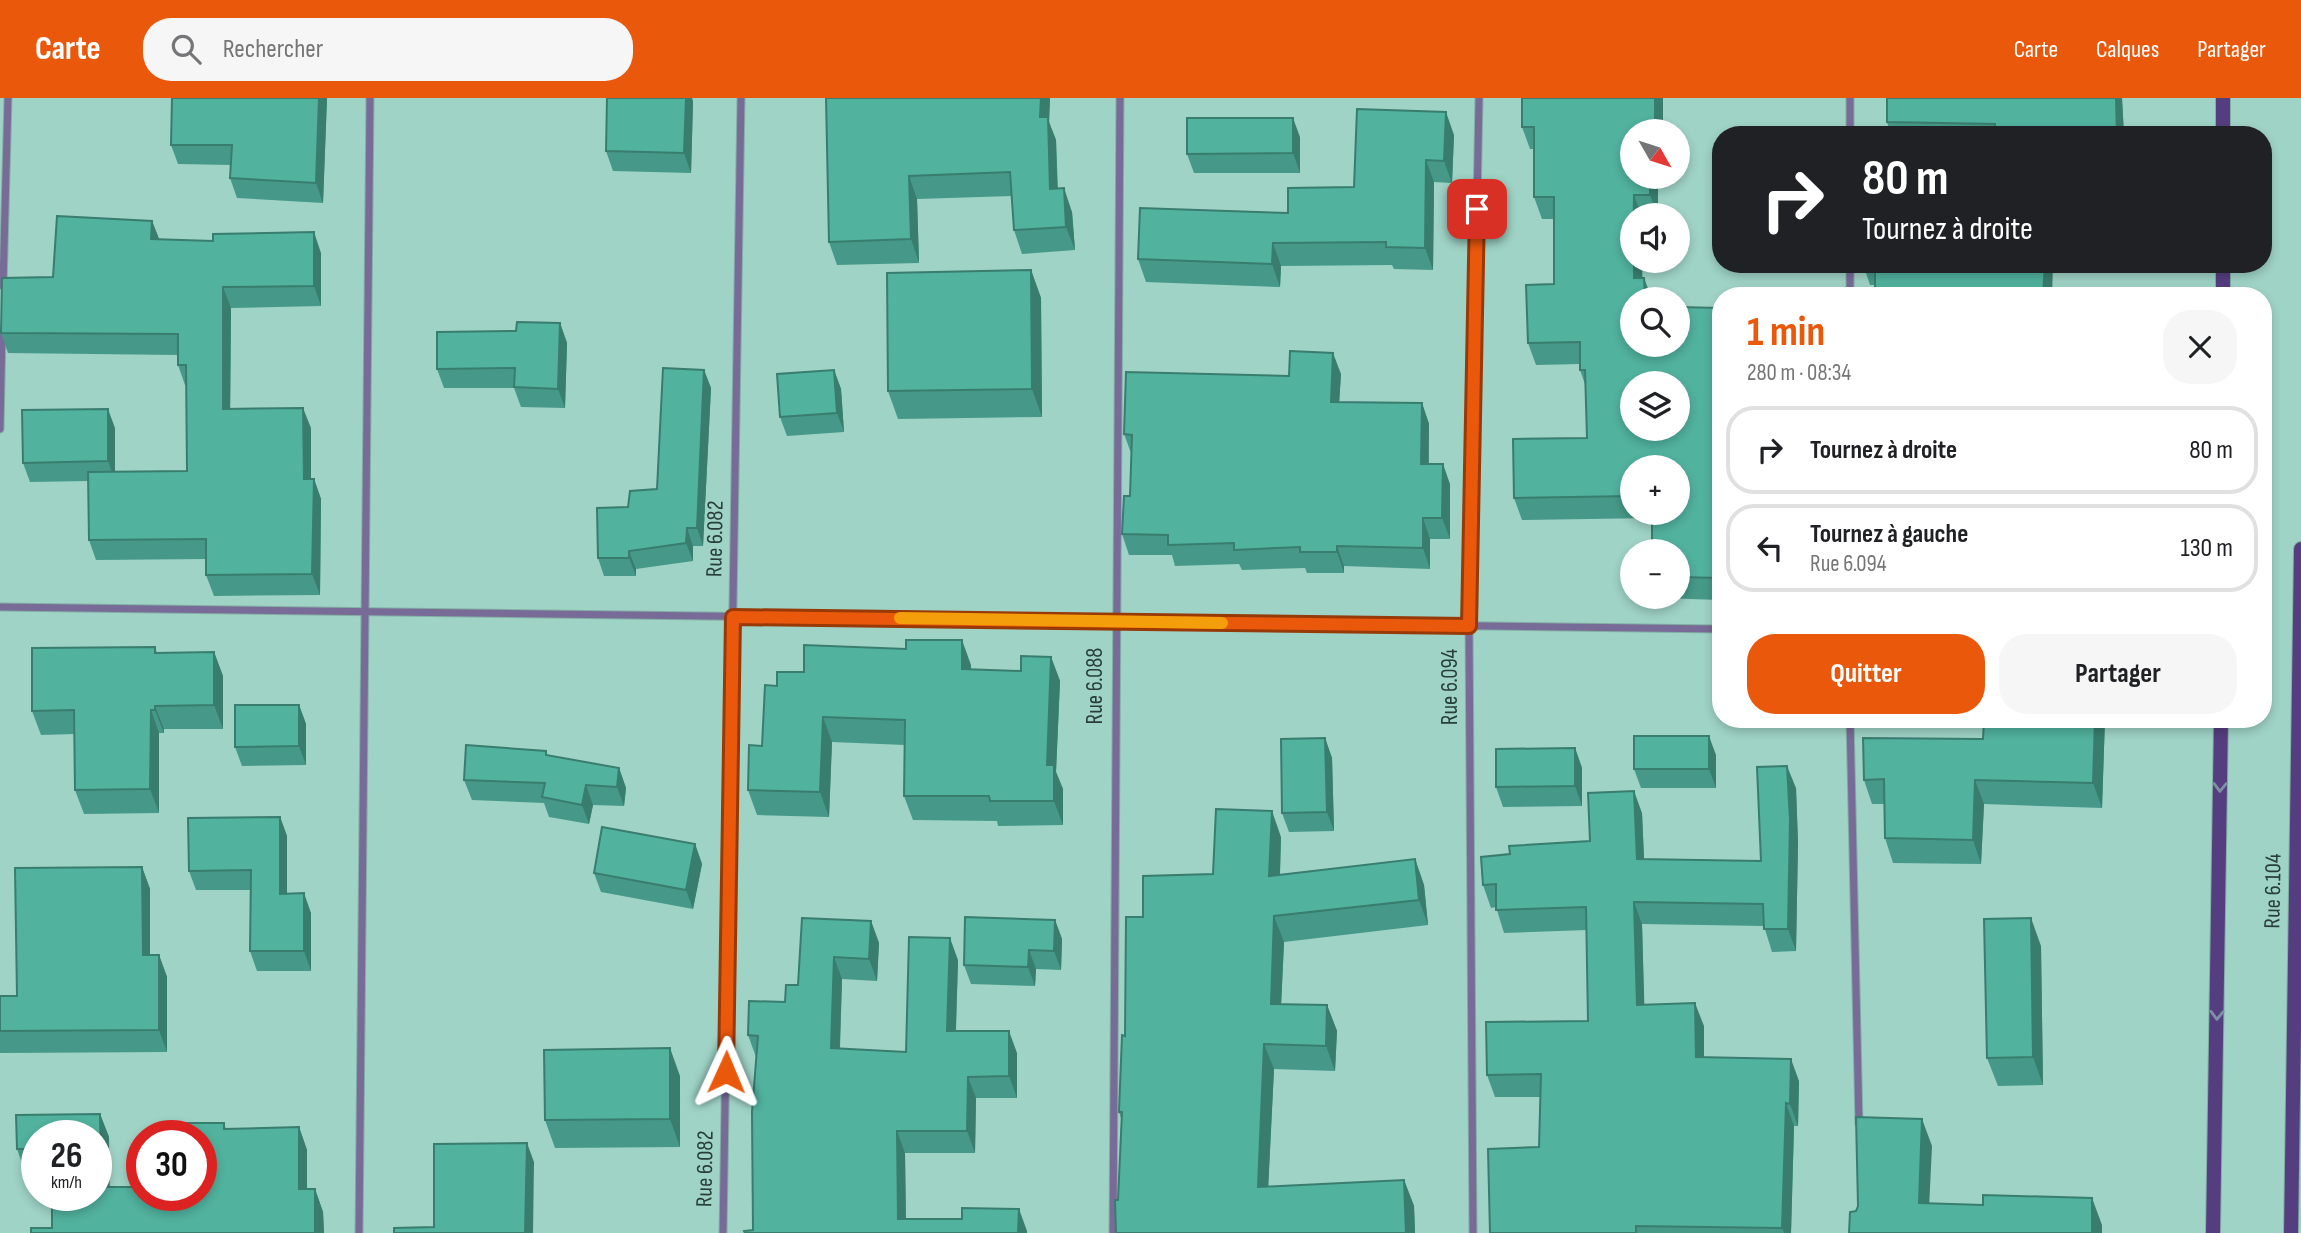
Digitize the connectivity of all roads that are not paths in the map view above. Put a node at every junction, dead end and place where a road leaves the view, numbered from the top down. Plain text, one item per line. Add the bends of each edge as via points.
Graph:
1 (8, 98) edge
2 (370, 98) edge
3 (741, 98) edge
4 (1119, 98) edge
5 (1479, 98) edge
6 (1850, 98) edge
7 (2223, 98) edge
8 (1850, 126) edge
9 (2223, 126) edge
10 (3, 291) edge
11 (3, 319) edge
12 (0, 429) edge
13 (2301, 549) edge
14 (0, 607) edge
15 (364, 612) junction
16 (733, 617) junction
17 (1115, 621) junction
18 (1469, 626) junction
19 (1712, 629) edge
20 (1850, 728) edge
21 (2221, 728) edge
22 (1860, 1136) edge
23 (2296, 1177) edge
24 (359, 1233) edge
25 (723, 1233) edge
26 (1113, 1233) edge
27 (1474, 1233) edge
28 (2213, 1233) edge
29 (2291, 1233) edge

1 - 10 street
2 - 15 street
3 - 16 street, Rue 6.082
4 - 17 street, Rue 6.088
5 - 18 street, Rue 6.094
6 - 8 street
7 - 9 street
11 - 12 street
13 - 23 street, Rue 6.104
14 - 15 street
15 - 16 street
15 - 24 street
16 - 17 street
16 - 25 street, Rue 6.082
17 - 18 street
17 - 26 street, Rue 6.088
18 - 19 street
18 - 27 street, Rue 6.094
20 - 22 street
21 -> 28 street
23 - 29 street, Rue 6.104

